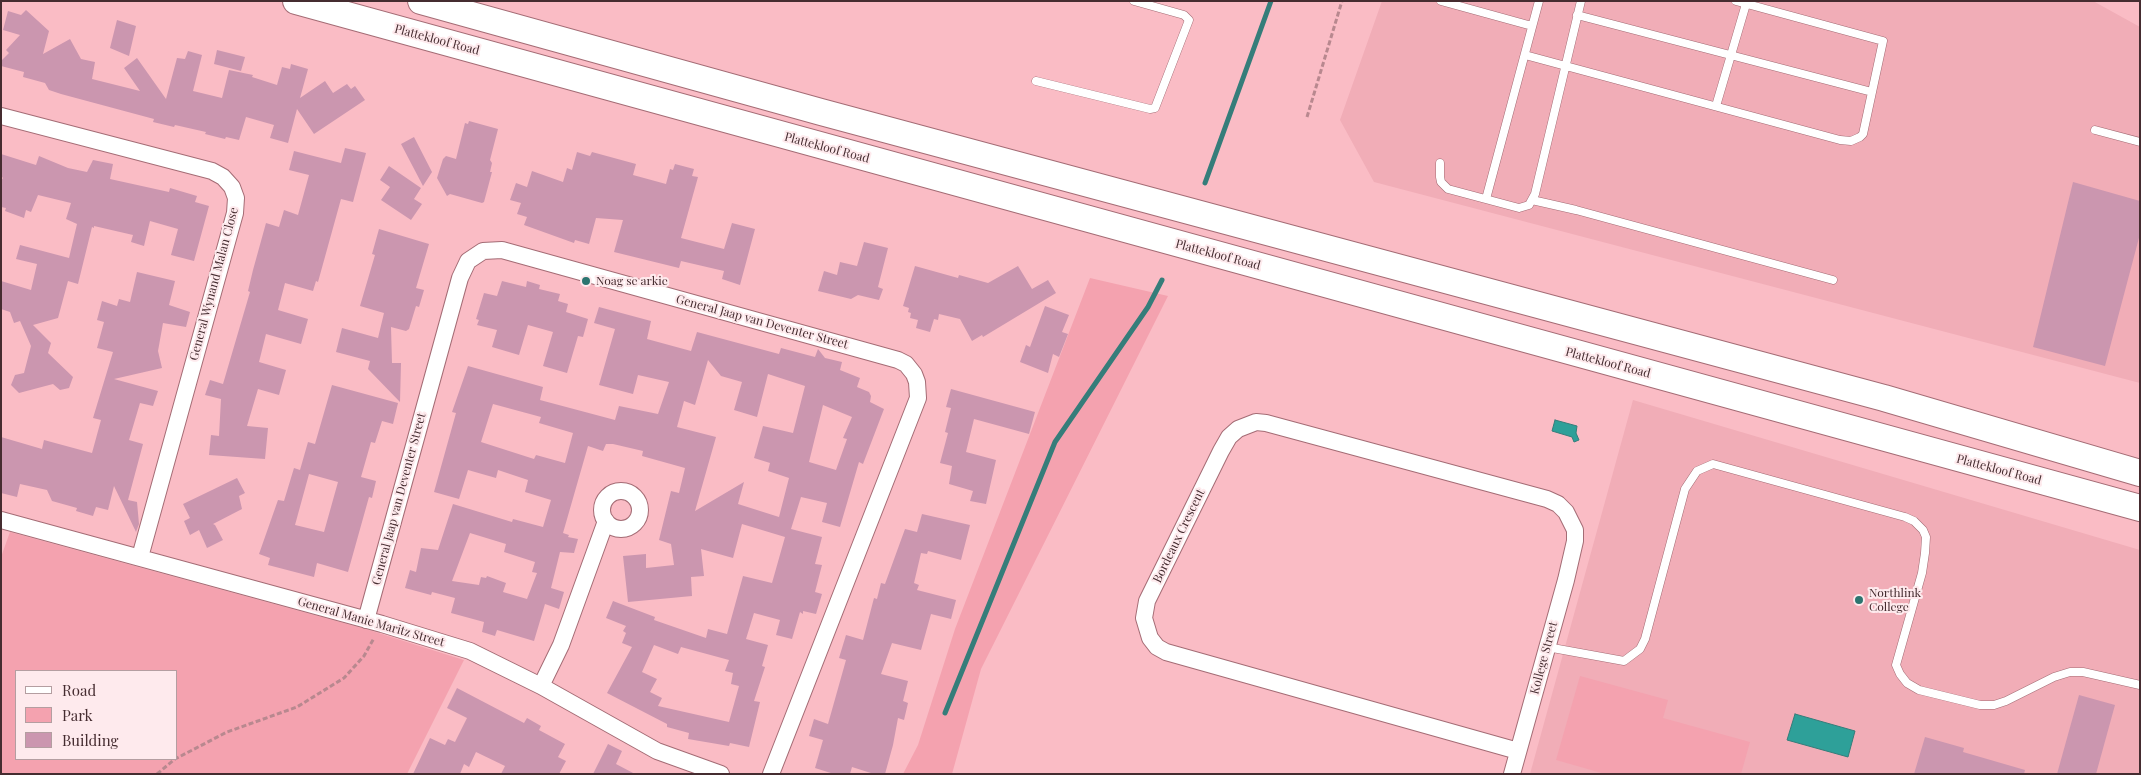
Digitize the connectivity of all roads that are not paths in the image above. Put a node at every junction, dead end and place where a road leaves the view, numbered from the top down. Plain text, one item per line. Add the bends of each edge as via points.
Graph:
1 (296, 1) edge
2 (420, 1) edge
3 (1134, 1) edge
4 (1441, 1) edge
5 (1539, 1) edge
6 (1580, 1) edge
7 (1736, 1) edge
8 (1746, 4) junction
9 (1577, 16) junction
10 (1532, 26) junction
11 (1525, 55) junction
12 (1732, 55) junction
13 (1566, 65) junction
14 (1036, 81) dead end
15 (1872, 92) junction
16 (1716, 106) junction
17 (1, 116) edge
18 (2095, 130) dead end
19 (2140, 142) edge
20 (1440, 164) dead end
21 (1486, 199) junction
22 (1532, 200) junction
23 (1833, 280) dead end
24 (2140, 473) edge
25 (2140, 508) edge
26 (1, 520) edge
27 (606, 521) dead end
28 (1575, 541) joint
29 (140, 557) junction
30 (374, 622) junction
31 (1547, 647) junction
32 (2140, 685) edge
33 (541, 686) junction
34 (1518, 751) junction
35 (720, 774) edge
36 (771, 774) edge
37 (1512, 774) edge

1 - 25 main road, Plattekloof Road
2 - 24 main road via 1884,398
3 - 14 lane via 1184,15 1189,20 1155,108
4 - 10 lane
5 - 10 lane
6 - 9 lane
7 - 8 lane
8 - 12 lane
8 - 15 lane via 1881,40 1883,46
9 - 12 lane
9 - 13 lane
10 - 11 lane
11 - 13 lane
11 - 21 lane
12 - 15 lane
12 - 16 lane
13 - 16 lane
13 - 22 lane
15 - 16 lane via 1862,134 1855,141
17 - 29 street, General Wynand Malan Close via 212,171 232,187 236,198 235,212
18 - 19 lane
20 - 21 lane via 1441,182 1448,189
21 - 22 lane via 1518,208 1524,208
22 - 23 lane
26 - 29 street, General Manie Maritz Street
27 - 33 street via 562,645
28 - 31 street, Kollege Street
28 - 34 street, Bordeaux Crescent via 1572,522 1558,504 1256,422 1238,429 1221,451 1144,611 1150,638 1157,648 1166,652
29 - 30 street, General Manie Maritz Street
30 - 33 street, General Manie Maritz Street via 470,651
30 - 36 street, General Jaap van Deventer Street via 460,278 468,261 483,251 502,250 898,360 914,374 918,398
31 - 32 lane via 1624,661 1640,649 1685,489 1697,471 1713,464 1905,517 1923,530 1926,553 1922,573 1896,665 1907,683 1919,690 1980,705 2006,701 2070,672
31 - 34 street, Kollege Street
33 - 35 street, General Manie Maritz Street via 657,751
34 - 37 street, Kollege Street

